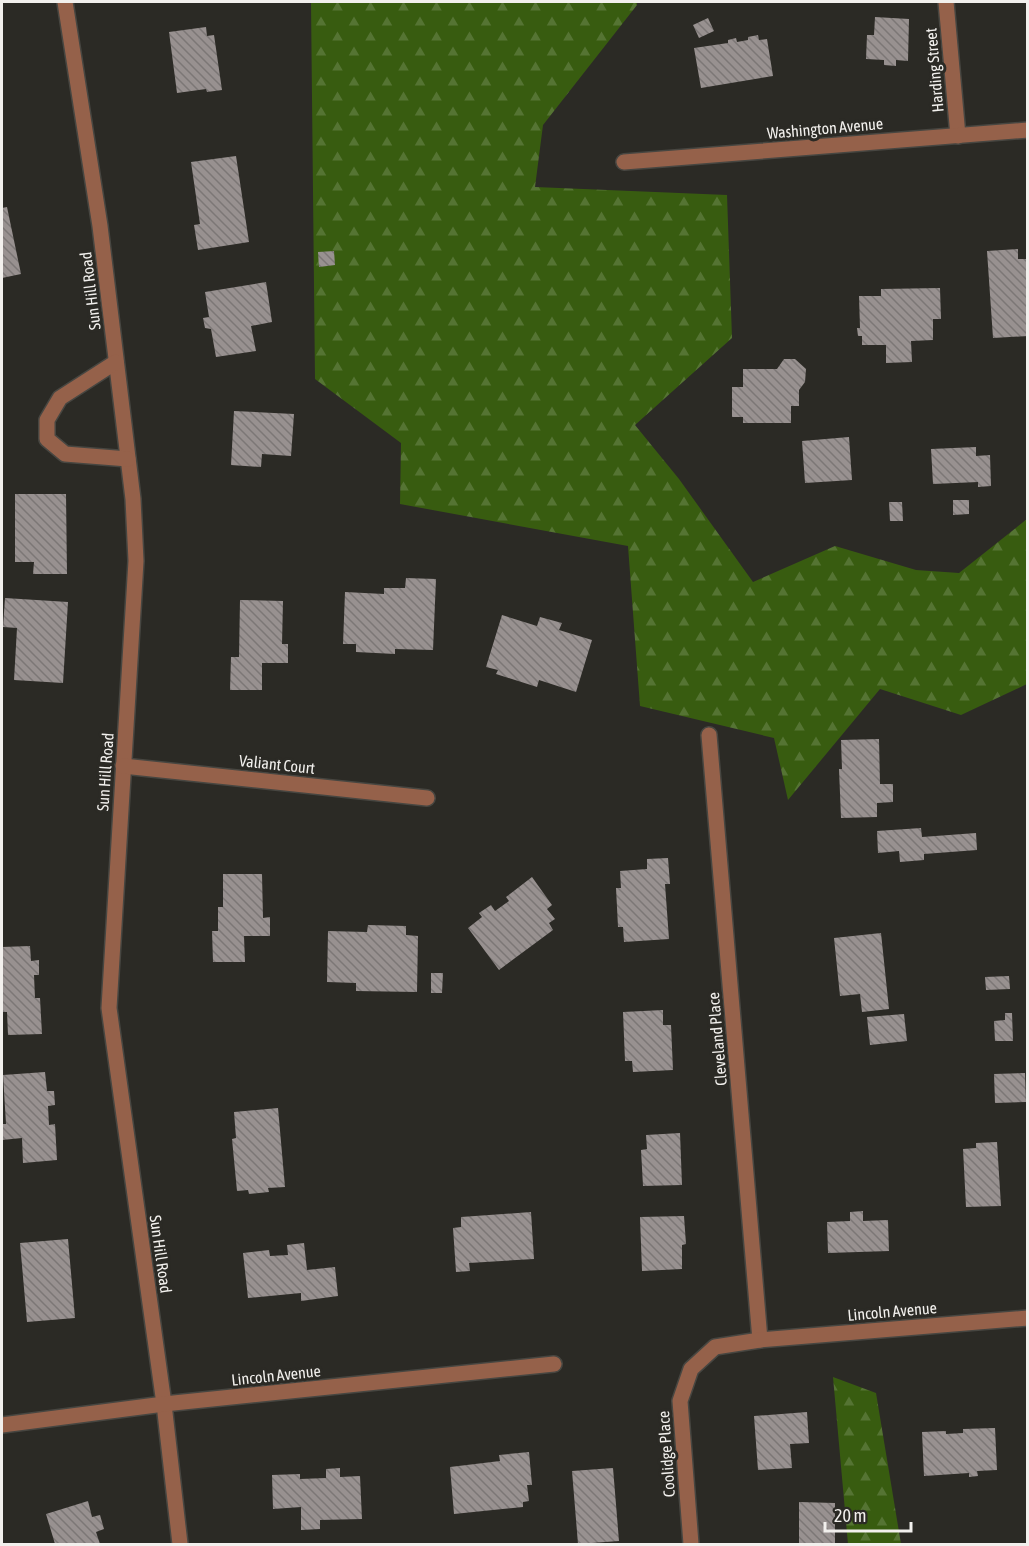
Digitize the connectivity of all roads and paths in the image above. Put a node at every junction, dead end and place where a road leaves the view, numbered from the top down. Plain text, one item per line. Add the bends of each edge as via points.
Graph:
1 (65, 2) edge
2 (946, 2) edge
3 (1028, 130) edge
4 (958, 136) junction
5 (624, 162) dead end
6 (116, 362) junction
7 (128, 459) junction
8 (709, 735) dead end
9 (123, 766) junction
10 (427, 798) dead end
11 (1028, 1318) edge
12 (760, 1340) junction
13 (554, 1364) dead end
14 (164, 1404) junction
15 (2, 1425) edge
16 (180, 1545) edge
17 (692, 1545) edge

1 - 6 street, Sun Hill Road via 100,226
2 - 4 street, Harding Street
3 - 4 street, Washington Avenue
4 - 5 street, Washington Avenue
6 - 7 street, Sun Hill Road
6 - 7 street via 60,398 47,420 47,439 64,454
7 - 9 street, Sun Hill Road via 136,561
8 - 12 street, Cleveland Place
9 - 10 street, Valiant Court
9 - 14 street, Sun Hill Road via 109,1008
11 - 12 street, Lincoln Avenue
12 - 17 street, Coolidge Place via 715,1347 691,1369 680,1401
13 - 14 street, Lincoln Avenue
14 - 15 street, Lincoln Avenue
14 - 16 street, Sun Hill Road

